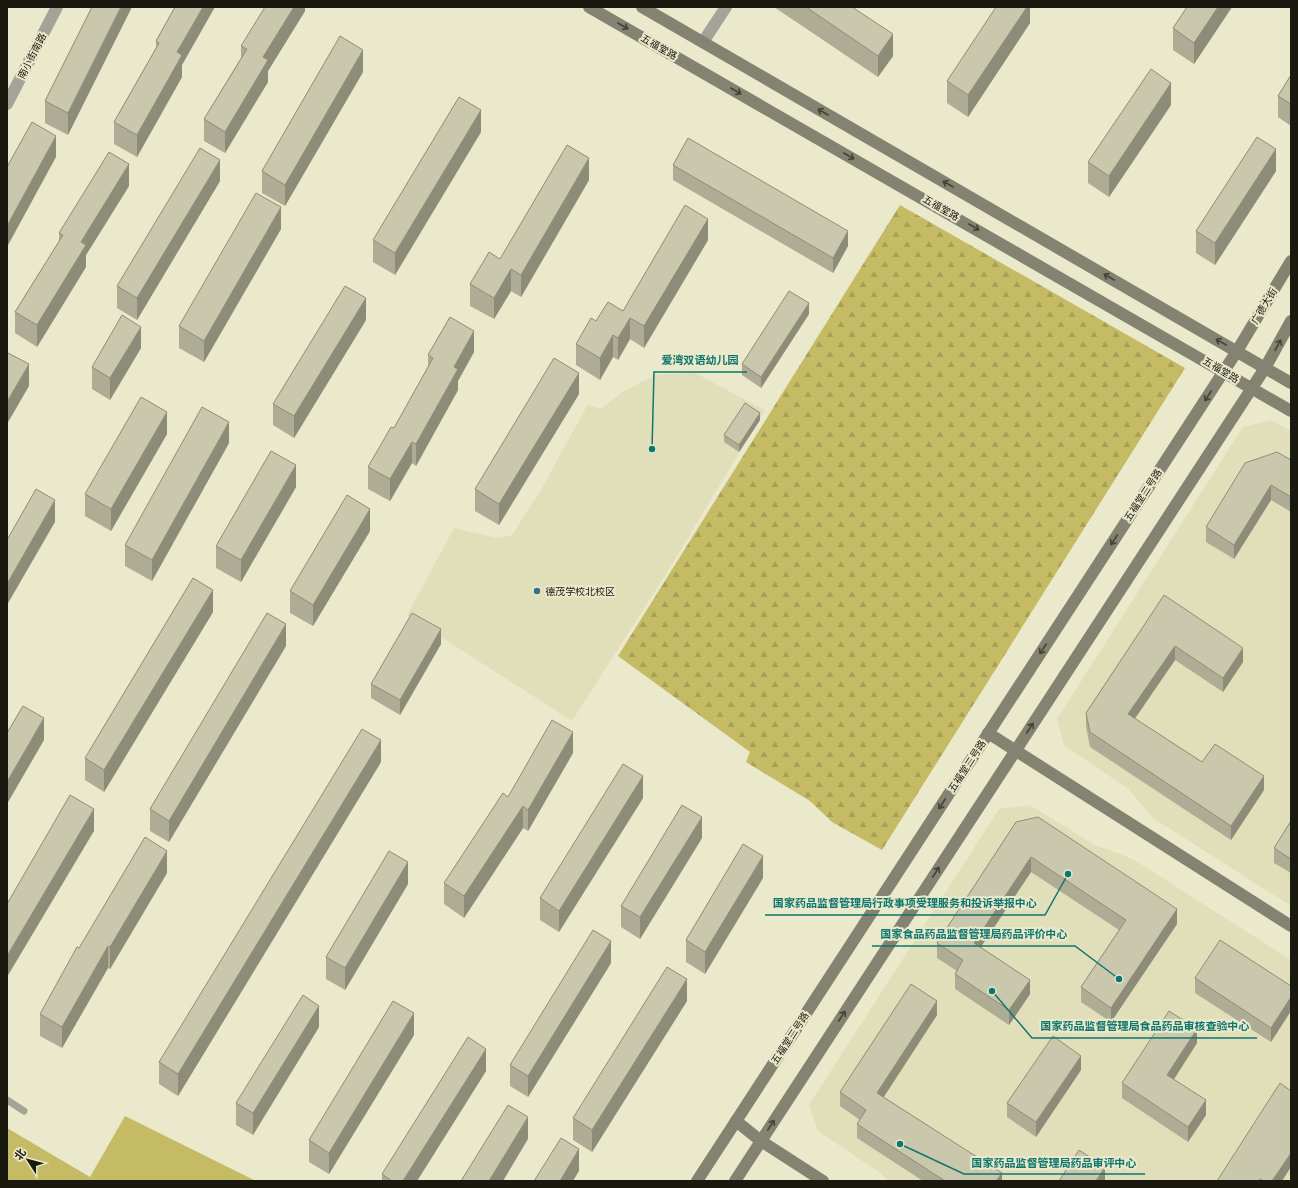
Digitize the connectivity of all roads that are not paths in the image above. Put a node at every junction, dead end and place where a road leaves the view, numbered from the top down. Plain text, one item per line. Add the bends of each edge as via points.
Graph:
1 (57, 7) edge
2 (589, 7) edge
3 (642, 7) edge
4 (726, 7) edge
5 (704, 42) junction
6 (7, 104) edge
7 (1291, 261) edge
8 (1291, 321) edge
9 (1237, 351) junction
10 (1265, 368) junction
11 (1224, 371) junction
12 (1291, 383) edge
13 (1252, 388) junction
14 (1291, 411) edge
15 (988, 733) junction
16 (1016, 750) junction
17 (1291, 926) edge
18 (7, 1100) edge
19 (24, 1111) dead end
20 (736, 1121) junction
21 (761, 1141) junction
22 (697, 1181) edge
23 (735, 1181) edge
24 (824, 1181) edge

1 - 6 street, 南小街南路
2 -> 11 main road, 五福堂路
3 - 5 main road
4 - 5 street
9 -> 5 main road
7 - 9 main road, 广德大街
10 -> 8 main road
9 - 10 main road
9 - 11 main road, 五福堂二号路
10 - 12 main road
10 - 13 main road
11 - 13 main road, 五福堂路
11 -> 15 main road, 五福堂二号路
13 - 14 main road, 五福堂路
16 -> 13 main road
15 - 16 main road
15 -> 20 main road, 五福堂二号路
16 - 17 main road
21 -> 16 main road
18 - 19 lane
20 - 21 main road
20 - 22 main road, 五福堂二号路
21 - 23 main road
21 - 24 main road

